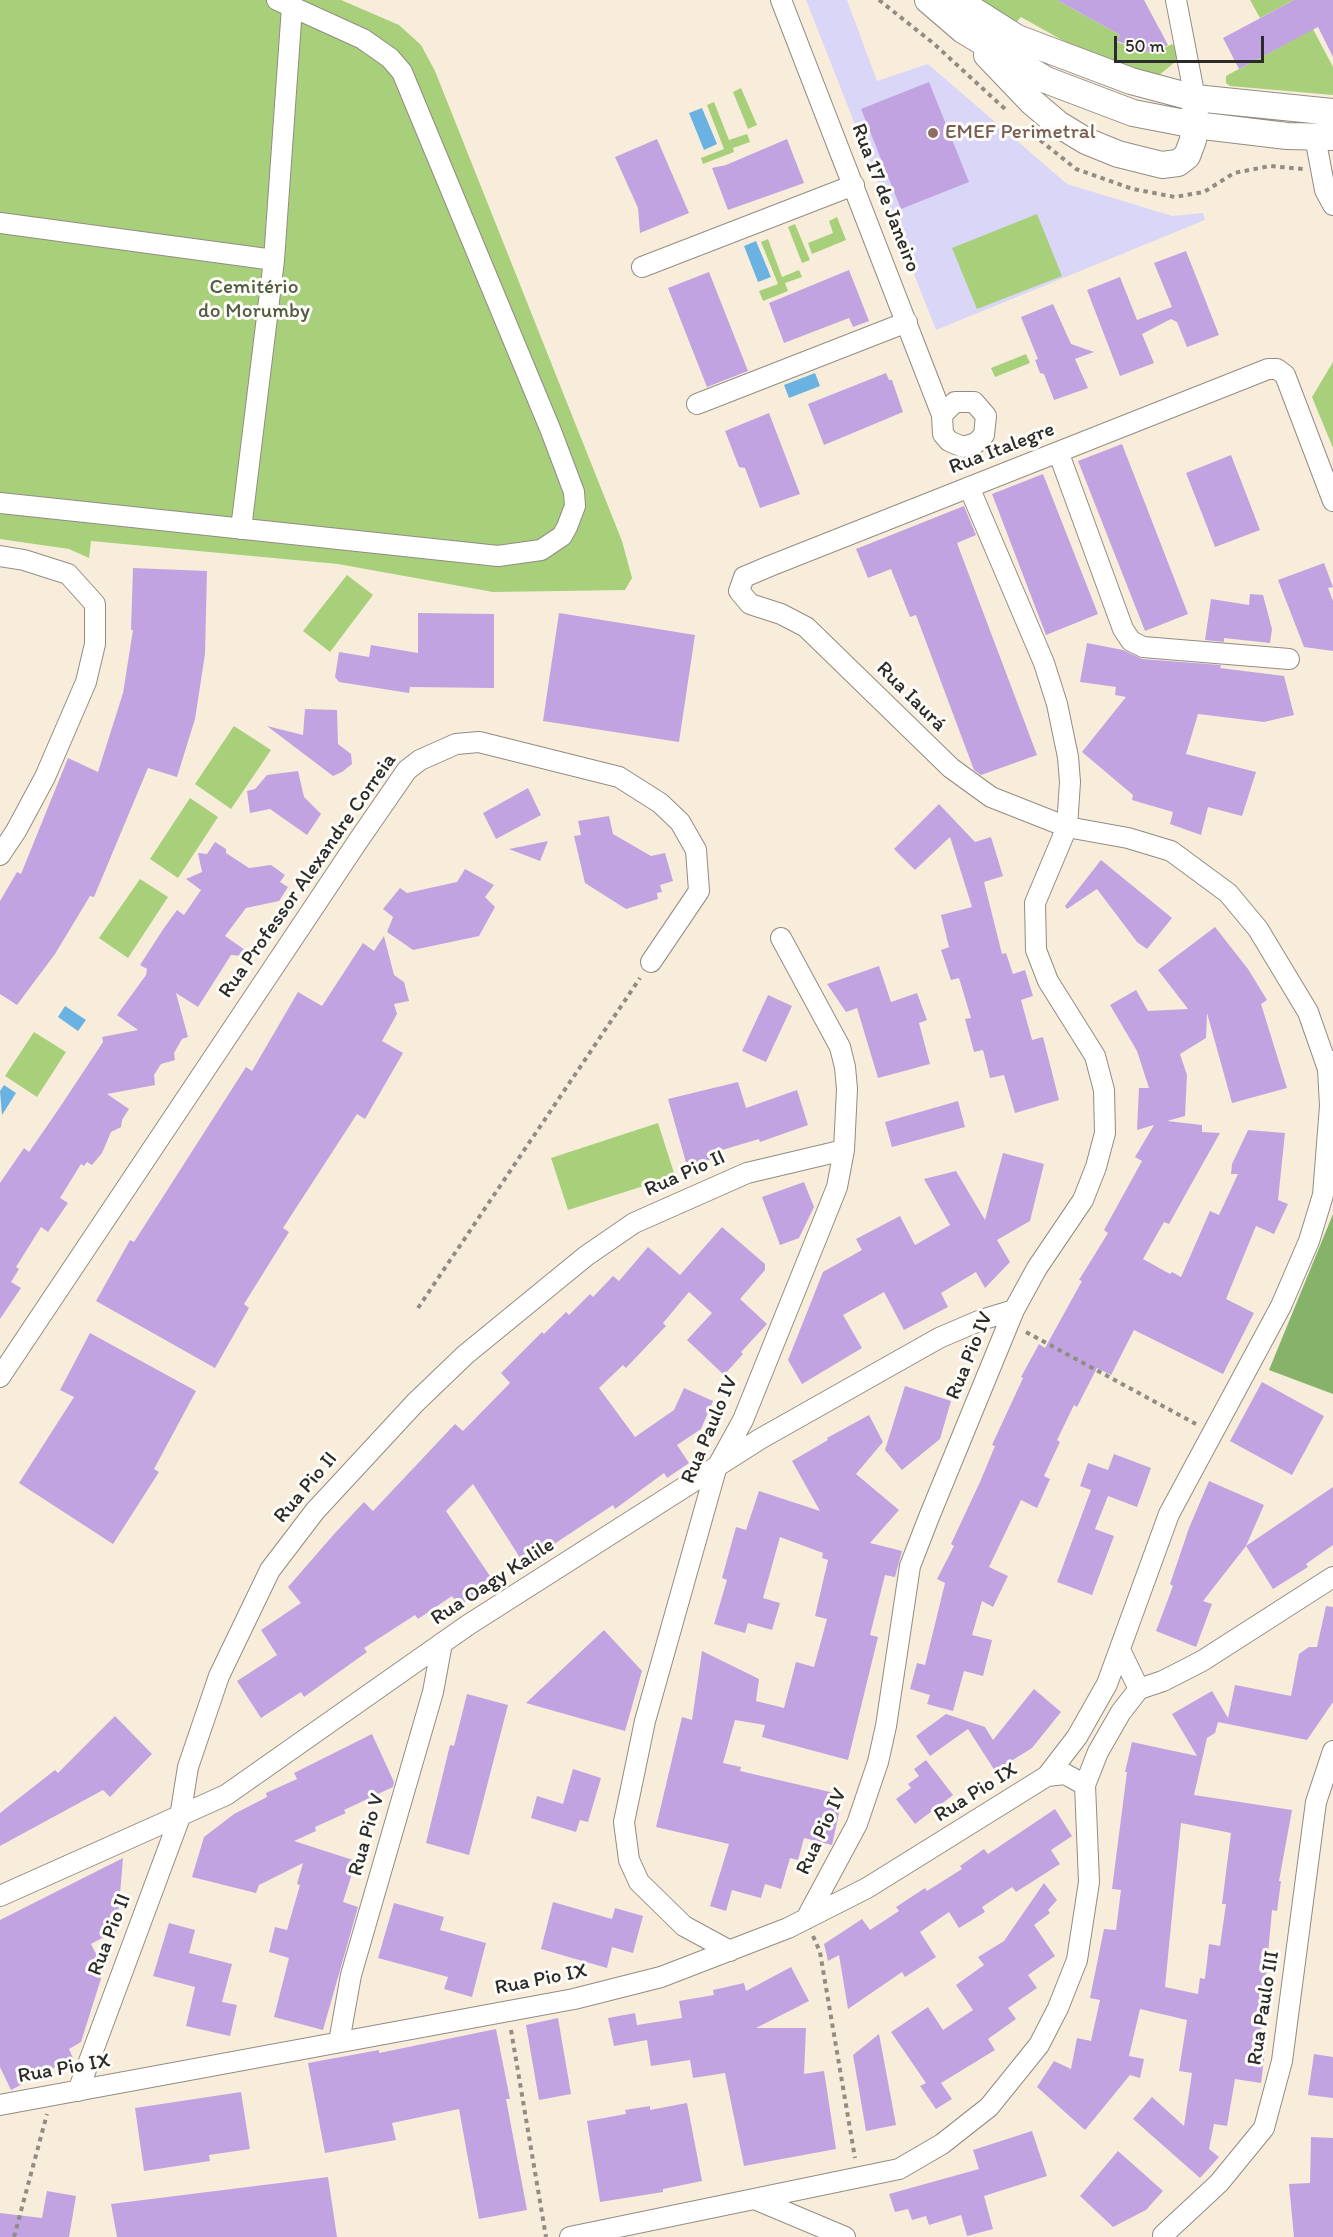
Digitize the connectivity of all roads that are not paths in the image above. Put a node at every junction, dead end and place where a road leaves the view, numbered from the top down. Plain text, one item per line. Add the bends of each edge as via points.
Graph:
1 (781, 0) edge
2 (928, 0) edge
3 (957, 0) edge
4 (1176, 0) edge
5 (285, 3) edge
6 (963, 30) junction
7 (1195, 98) junction
8 (1333, 112) edge
9 (1195, 125) junction
10 (1324, 137) edge
11 (854, 185) junction
12 (1333, 205) edge
13 (0, 223) edge
14 (274, 260) junction
15 (642, 267) dead end
16 (907, 322) junction
17 (697, 404) dead end
18 (942, 415) dead end
19 (1059, 454) junction
20 (969, 488) junction
21 (1333, 501) edge
22 (0, 503) edge
23 (241, 529) junction
24 (0, 556) edge
25 (739, 585) joint
26 (1289, 659) dead end
27 (1066, 827) junction
28 (0, 855) edge
29 (781, 938) dead end
30 (651, 962) road end
31 (1330, 1065) edge
32 (844, 1150) junction
33 (1011, 1317) junction
34 (0, 1377) edge
35 (716, 1469) junction
36 (1333, 1577) edge
37 (442, 1643) junction
38 (1120, 1650) junction
39 (1139, 1689) junction
40 (1333, 1751) edge
41 (1047, 1776) junction
42 (1085, 1785) junction
43 (180, 1817) junction
44 (0, 1896) edge
45 (806, 1919) junction
46 (730, 1951) junction
47 (339, 2042) junction
48 (78, 2091) junction
49 (0, 2105) edge
50 (757, 2200) junction
51 (1163, 2235) dead end
52 (570, 2237) edge
53 (844, 2237) edge

1 - 11 street, Rua 17 de Janeiro
2 - 6 main road
3 - 7 main road via 1017,38 1131,81
4 - 7 street
5 - 14 street
5 - 23 street via 363,39 402,72 551,431 575,506 562,536 554,542 536,551 498,556
6 - 9 main road via 1046,80 1133,113
6 - 9 main road via 1043,113 1072,134 1110,151 1162,165 1178,164 1187,156 1194,140
7 - 8 main road
7 - 9 main road
9 - 10 main road
10 - 12 street via 1325,190
11 - 15 street
11 - 16 street, Rua 17 de Janeiro
13 - 14 street
14 - 23 street
16 - 17 street
16 - 18 street, Rua 17 de Janeiro
19 - 20 street, Rua Italegre
19 - 21 street, Rua Italegre via 1268,369 1277,369 1285,375
19 - 26 street via 1123,629 1131,641 1143,647
20 - 25 street, Rua Italegre via 770,566 744,577
20 - 27 street, Rua Pio IV via 1053,689 1068,757
22 - 23 street
24 - 28 street via 68,574 95,604 95,644 86,682 45,777
25 - 27 street, Rua Iaurá via 744,600 794,621 819,639 921,741 970,783 991,797
27 - 31 street, Rua Iaurá via 1128,838 1171,851 1228,893 1258,929 1308,1012
27 - 33 street, Rua Pio IV via 1035,903 1036,950 1048,981 1095,1056 1104,1090 1105,1133 1083,1200 1037,1268
29 - 32 street, Rua Paulo IV via 840,1047 846,1089
30 - 34 street, Rua Professor Alexandre Correia via 699,891 696,850 680,822 660,803 619,777 479,742 456,744 420,760 407,770 358,841
31 - 38 street, Rua Pio IX via 1323,1195 1316,1218 1281,1306 1170,1514
32 - 35 street, Rua Paulo IV via 837,1187 821,1227 742,1420
32 - 43 street, Rua Pio II via 747,1173 634,1223 524,1306 415,1403 315,1511 270,1570 242,1623 201,1723 188,1767
33 - 35 street, Rua Oagy Kalile via 981,1320 939,1338 760,1438
33 - 45 street, Rua Pio IV via 910,1566 886,1726 857,1824
35 - 37 street, Rua Oagy Kalile
35 - 46 street, Rua Paulo IV via 645,1721 628,1792 625,1840 636,1875 652,1897 684,1926
36 - 39 street via 1202,1661
37 - 43 street, Rua Oagy Kalile via 226,1795
37 - 47 street, Rua Pio V via 433,1692 351,1975
38 - 39 street
38 - 41 street, Rua Pio IX via 1107,1684 1077,1737
39 - 42 street via 1104,1742
40 - 51 street, Rua Paulo III via 1316,1802 1282,2061 1264,2128 1219,2183
41 - 42 street, Rua Pio IX via 1065,1774
41 - 45 street, Rua Pio IX via 914,1860
42 - 50 street via 1089,1882 1077,1960 1039,2045 989,2107 942,2144 899,2169
43 - 44 street, Rua Oagy Kalile
43 - 48 street, Rua Pio II
45 - 46 street, Rua Pio IX
46 - 47 street, Rua Pio IX via 661,1977 574,1999
47 - 48 street, Rua Pio IX
48 - 49 street, Rua Pio IX
50 - 52 street
50 - 53 street

